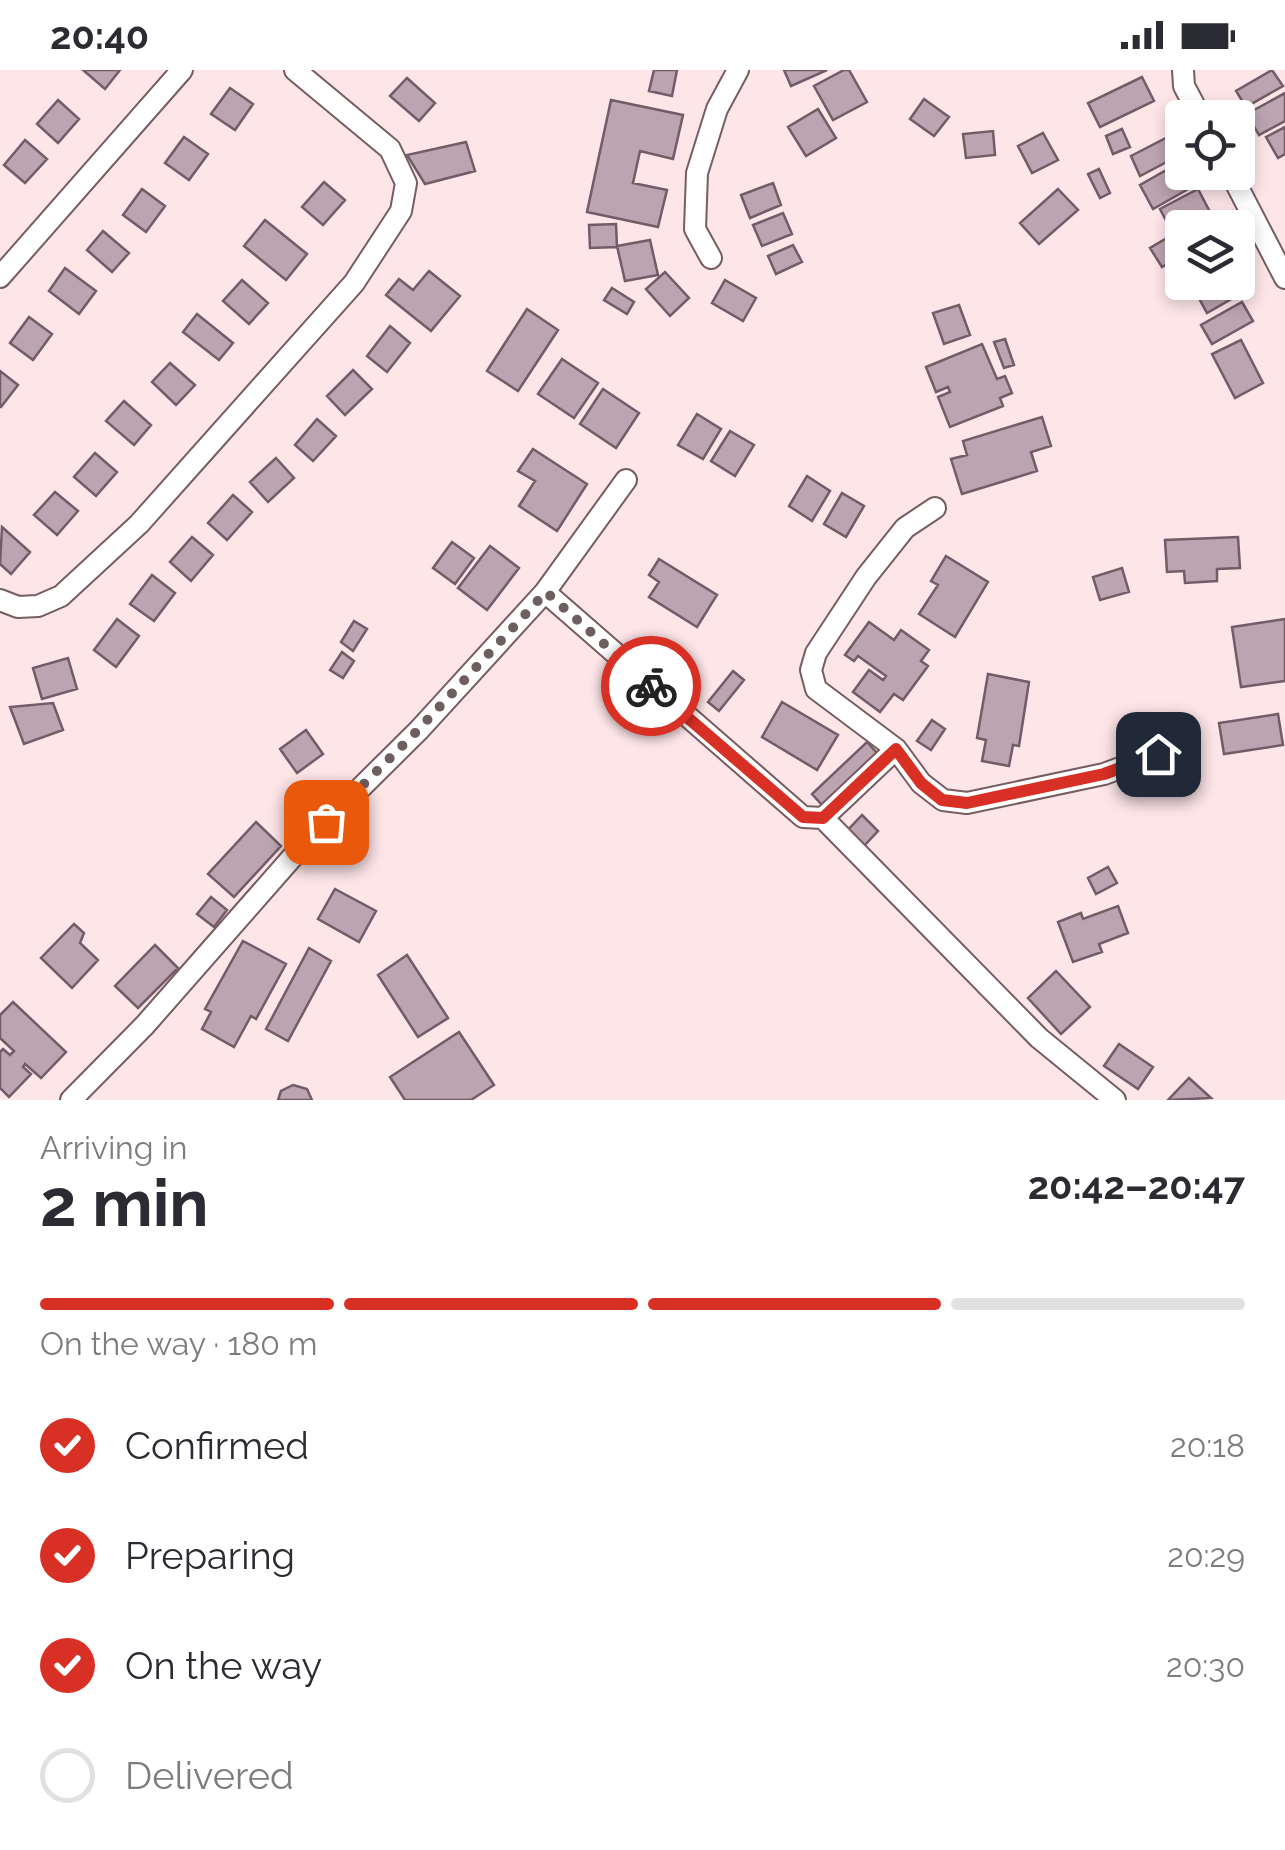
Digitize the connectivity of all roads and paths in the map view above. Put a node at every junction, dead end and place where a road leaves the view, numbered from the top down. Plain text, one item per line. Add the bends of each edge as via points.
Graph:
1 (182, 70) edge
2 (295, 70) edge
3 (738, 70) edge
4 (1183, 70) edge
5 (1191, 100) edge
6 (1239, 190) edge
7 (711, 258) dead end
8 (0, 278) edge
9 (1285, 278) edge
10 (626, 480) dead end
11 (935, 508) dead end
12 (546, 592) junction
13 (0, 600) edge
14 (896, 749) junction
15 (1158, 754) dead end
16 (823, 818) junction
17 (71, 1100) edge
18 (1115, 1100) edge

1 - 8 street
2 - 13 street via 390,149 406,183 402,211 354,282 139,524 60,596 38,606
3 - 7 street via 717,109 697,173 695,229
4 - 5 street
6 - 9 street
10 - 12 street
11 - 14 street via 905,528 866,577 811,670 816,689
12 - 16 street via 803,817
12 - 17 street
14 - 15 street via 942,800 967,803 1104,774
14 - 16 street
16 - 18 street via 1040,1038

